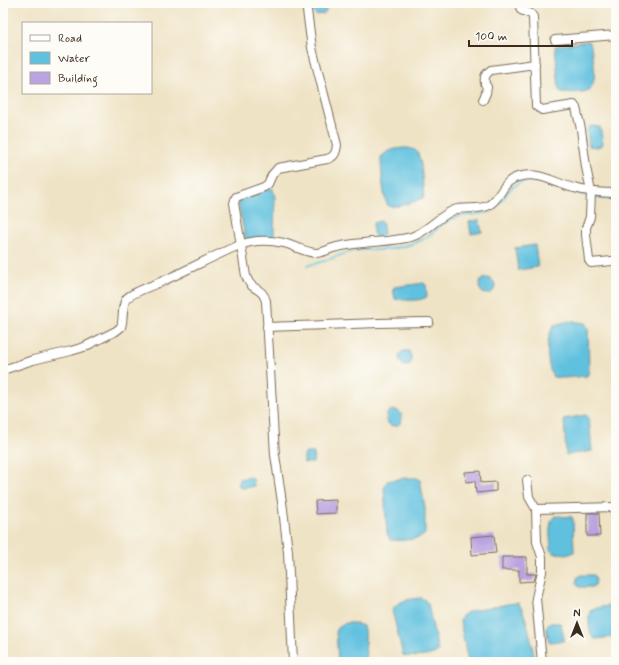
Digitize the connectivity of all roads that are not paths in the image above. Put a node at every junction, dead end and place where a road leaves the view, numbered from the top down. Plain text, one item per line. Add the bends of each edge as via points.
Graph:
1 (306, 3) edge
2 (519, 3) edge
3 (616, 35) edge
4 (555, 40) dead end
5 (535, 64) junction
6 (483, 100) dead end
7 (591, 192) junction
8 (616, 193) edge
9 (240, 245) junction
10 (612, 261) dead end
11 (429, 322) dead end
12 (267, 327) junction
13 (3, 370) edge
14 (528, 480) dead end
15 (616, 507) edge
16 (536, 509) junction
17 (293, 662) edge
18 (542, 662) edge

1 - 9 street via 312,48 337,145 336,153 327,159 278,168 264,187 236,197 234,211
2 - 5 street via 521,10 532,14 533,17
3 - 4 street
5 - 6 street via 491,70 484,76 484,84 487,87
5 - 7 street via 538,109 574,105 576,108
7 - 8 street
7 - 9 street via 542,177 522,176 504,185 496,198 486,207 455,210 439,218 420,234 410,237 355,244 315,253 268,241
7 - 10 street via 590,217 586,228 589,260 591,263
9 - 12 street via 247,281 265,296
9 - 13 street via 132,294 127,298 121,327 116,331 84,347
11 - 12 street
12 - 17 street via 275,455 288,552
14 - 16 street via 529,497
15 - 16 street
16 - 18 street via 537,542 542,557 542,572 536,598

